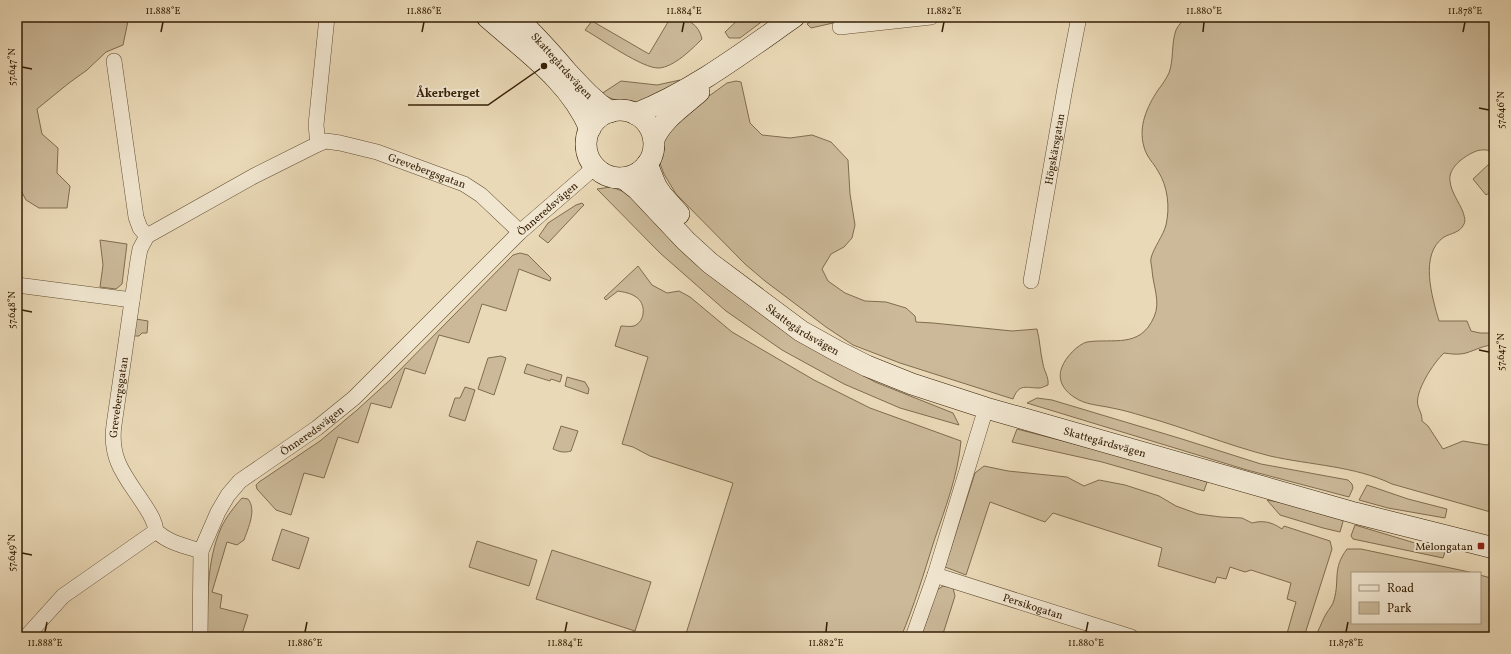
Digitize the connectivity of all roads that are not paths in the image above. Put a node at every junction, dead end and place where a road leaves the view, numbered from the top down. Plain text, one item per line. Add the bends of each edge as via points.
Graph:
1 (327, 17) edge
2 (487, 17) edge
3 (516, 17) edge
4 (794, 17) edge
5 (932, 17) edge
6 (1079, 17) edge
7 (840, 27) dead end
8 (753, 47) junction
9 (114, 61) dead end
10 (610, 112) junction
11 (635, 114) junction
12 (590, 129) junction
13 (654, 140) junction
14 (318, 144) junction
15 (647, 164) junction
16 (595, 167) junction
17 (623, 178) junction
18 (520, 232) junction
19 (147, 236) junction
20 (1031, 281) dead end
21 (739, 284) junction
22 (17, 285) edge
23 (132, 300) junction
24 (986, 408) junction
25 (156, 531) junction
26 (1494, 548) edge
27 (201, 551) junction
28 (935, 575) junction
29 (26, 637) edge
30 (200, 637) edge
31 (913, 637) edge
32 (1130, 637) edge

1 - 14 street via 316,126
2 - 12 street, Skattegårdsvägen via 554,77 576,104
3 - 10 street, Skattegårdsvägen via 530,29 588,94
4 - 8 street
5 - 7 street
6 - 20 street, Högskärsgatan
8 - 11 street via 677,94
8 - 13 street via 670,116 658,130
9 - 19 street via 136,217 140,228
10 - 11 street via 622,110
10 - 12 street via 599,117
11 - 13 street via 648,125
12 - 16 street via 587,152
13 - 15 street via 652,155
14 - 18 street, Grevebergsgatan via 326,141 376,152 464,184 481,195
14 - 19 street, Grevebergsgatan via 254,176
15 - 17 street via 638,173
15 - 21 street, Skattegårdsvägen via 662,195 730,268
16 - 17 street, Skattegårdsvägen via 607,175
16 - 18 street, Önneredsvägen
17 - 21 street, Skattegårdsvägen via 710,263
18 - 27 street, Önneredsvägen via 354,398 318,428 240,481 218,512
19 - 23 street, Grevebergsgatan via 140,249
21 - 24 street, Skattegårdsvägen via 790,324 837,351 912,384
22 - 23 street
23 - 25 street, Grevebergsgatan via 113,447 120,468 153,518
24 - 26 street, Skattegårdsvägen via 1322,504
24 - 28 street
25 - 27 street via 175,544
25 - 29 street via 63,596
27 - 30 street
28 - 31 street
28 - 32 street, Persikogatan

